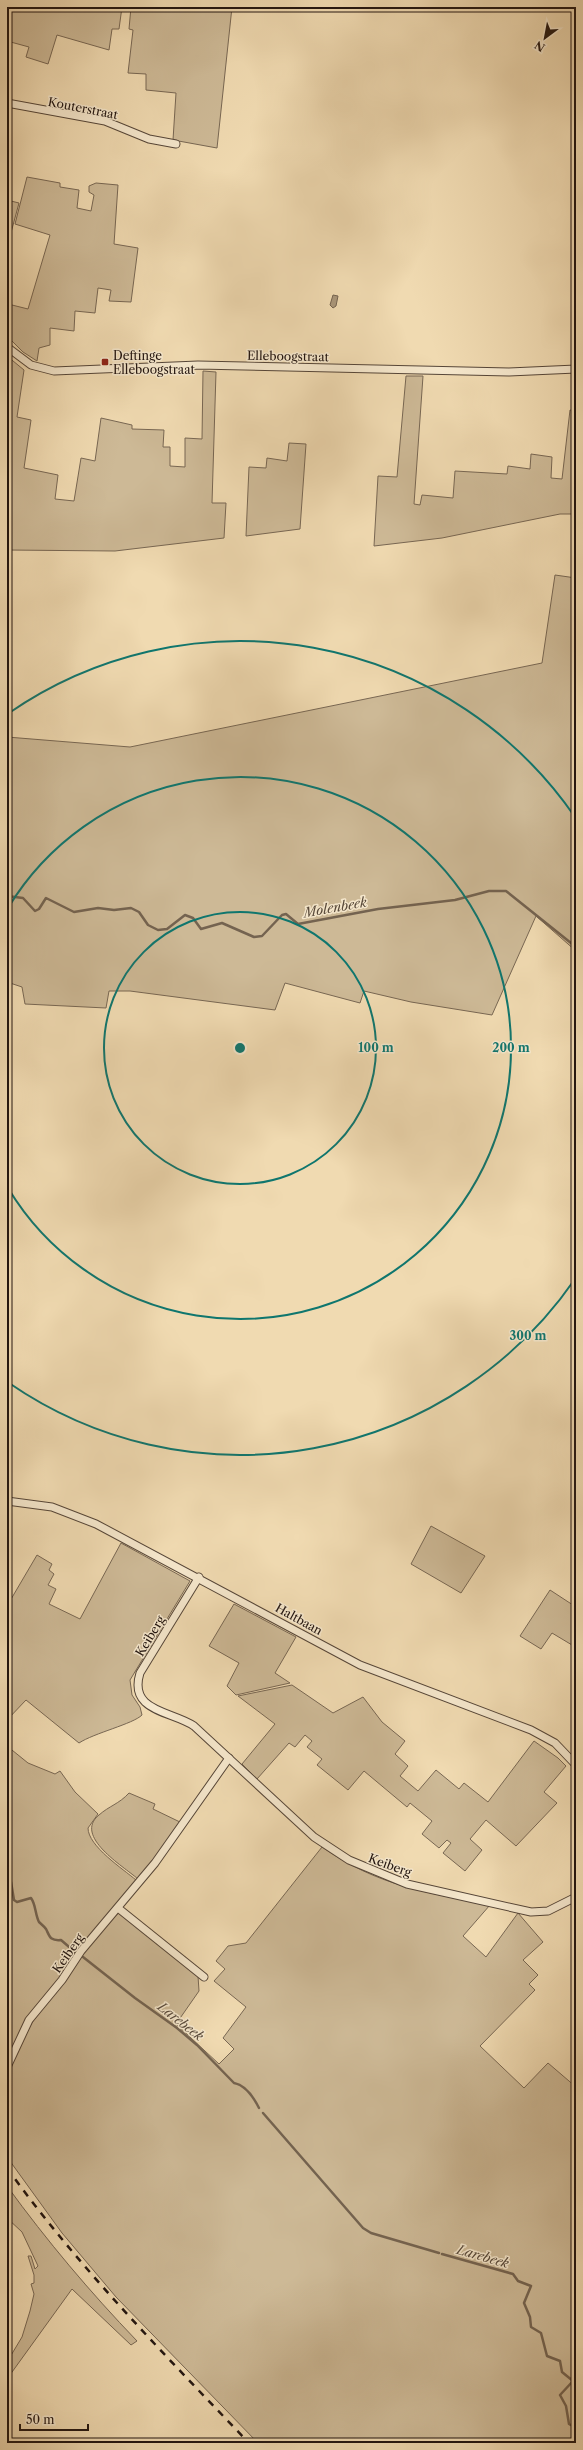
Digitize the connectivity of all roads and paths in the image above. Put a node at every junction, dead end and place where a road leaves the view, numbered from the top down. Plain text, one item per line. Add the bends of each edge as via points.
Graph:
1 (7, 103) edge
2 (176, 144) dead end
3 (7, 347) edge
4 (576, 369) edge
5 (7, 1501) edge
6 (199, 1577) junction
7 (229, 1758) junction
8 (576, 1765) edge
9 (576, 1897) edge
10 (118, 1908) junction
11 (204, 1977) dead end
12 (7, 2067) edge

1 - 2 street, Kouterstraat via 105,121 149,139
3 - 4 street, Elleboogstraat via 31,366 54,371 198,365 509,372
5 - 6 street, Haltbaan via 52,1507 81,1518
6 - 7 street, Keiberg via 140,1674 137,1684 139,1693 152,1709 185,1720
6 - 8 street, Haltbaan via 360,1664 531,1730 555,1743
7 - 9 street, Keiberg via 314,1837 349,1860 386,1877 535,1913 548,1911
7 - 10 street, Keiberg via 155,1863
10 - 11 street
10 - 12 street, Keiberg via 81,1951 62,1980 29,2020

